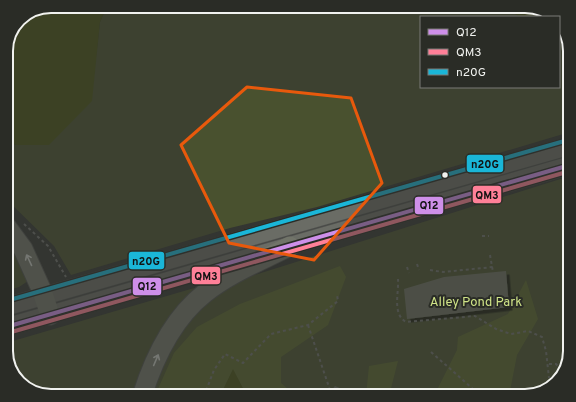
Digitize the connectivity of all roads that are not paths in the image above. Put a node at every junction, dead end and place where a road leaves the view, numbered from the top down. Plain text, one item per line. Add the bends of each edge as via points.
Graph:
1 (563, 148) edge
2 (563, 167) edge
3 (15, 221) edge
4 (290, 246) junction
5 (44, 296) junction
6 (13, 305) edge
7 (50, 315) junction
8 (13, 325) edge
9 (145, 389) edge

1 - 5 main road
2 - 4 main road
5 -> 3 highway via 23,249
4 - 7 main road
9 -> 4 highway via 159,351 180,319 204,294 233,275
5 - 6 main road
5 - 7 highway
7 - 8 main road

